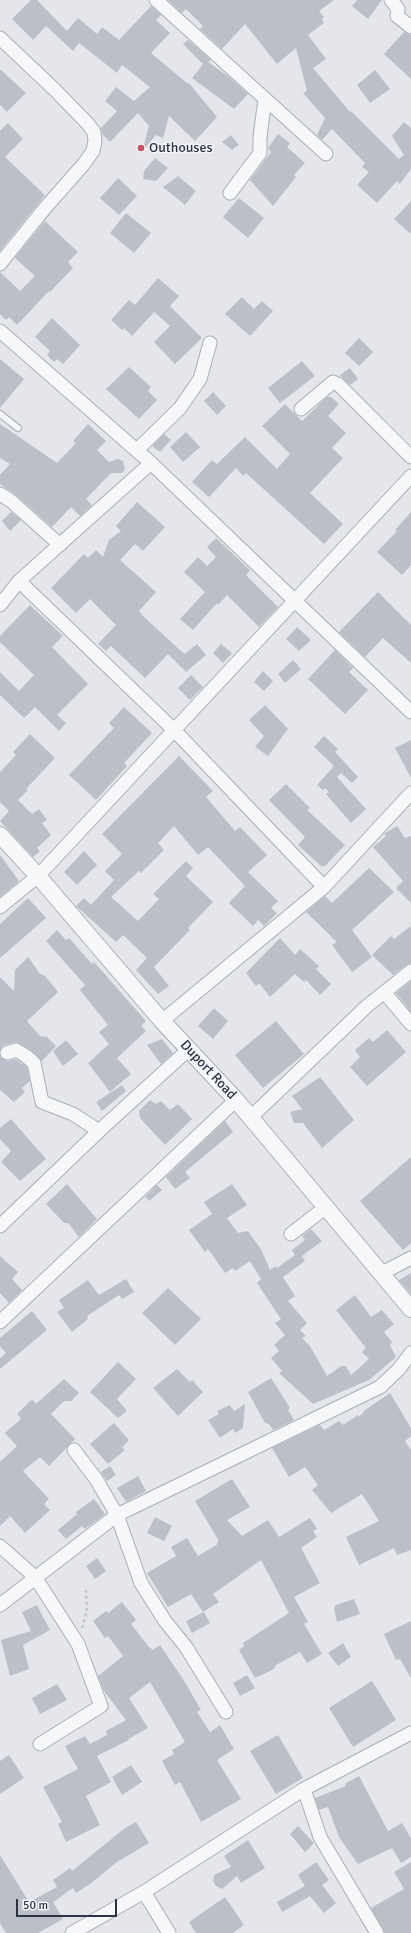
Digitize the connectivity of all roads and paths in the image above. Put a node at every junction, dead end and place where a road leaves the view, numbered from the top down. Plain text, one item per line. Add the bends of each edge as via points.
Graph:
1 (156, 0) edge
2 (391, 0) edge
3 (411, 27) edge
4 (0, 38) edge
5 (265, 99) junction
6 (326, 154) dead end
7 (230, 193) dead end
8 (0, 264) edge
9 (0, 331) edge
10 (210, 342) dead end
11 (301, 409) dead end
12 (0, 414) edge
13 (18, 428) dead end
14 (137, 450) junction
15 (411, 457) edge
16 (151, 463) junction
17 (411, 476) edge
18 (0, 494) edge
19 (60, 545) junction
20 (19, 581) junction
21 (296, 601) junction
22 (0, 604) edge
23 (411, 712) edge
24 (174, 730) junction
25 (411, 793) edge
26 (0, 835) edge
27 (38, 876) junction
28 (324, 887) junction
29 (0, 907) edge
30 (411, 971) edge
31 (384, 992) junction
32 (162, 1021) junction
33 (411, 1024) edge
34 (189, 1049) junction
35 (7, 1053) dead end
36 (236, 1100) junction
37 (250, 1118) junction
38 (99, 1131) junction
39 (326, 1207) junction
40 (0, 1226) edge
41 (291, 1234) dead end
42 (411, 1258) edge
43 (382, 1273) junction
44 (411, 1309) edge
45 (0, 1322) edge
46 (411, 1353) edge
47 (74, 1450) dead end
48 (118, 1515) junction
49 (0, 1546) edge
50 (36, 1577) junction
51 (86, 1590) dead end
52 (0, 1605) edge
53 (78, 1644) junction
54 (226, 1712) dead end
55 (411, 1733) edge
56 (40, 1744) dead end
57 (304, 1789) junction
58 (144, 1892) junction
59 (72, 1933) edge
60 (169, 1933) edge
61 (377, 1933) edge

1 - 5 street
2 - 3 street via 398,9 397,16
4 - 8 street via 88,124 94,132 95,142 83,165
5 - 6 street
5 - 7 street via 260,153
9 - 14 street
10 - 14 street via 200,379 180,408
11 - 15 street via 333,382 338,384
12 - 13 lane
14 - 16 street
16 - 19 street
16 - 21 street
17 - 21 street
18 - 19 street
19 - 20 street
20 - 22 street
20 - 24 street
21 - 23 street
21 - 24 street
24 - 27 street
24 - 28 street
25 - 28 street
26 - 27 street, Duport Road
27 - 29 street
27 - 32 street, Duport Road
28 - 32 street
30 - 31 street
31 - 33 street
31 - 37 street
32 - 34 street, Duport Road
34 - 36 street, Duport Road
34 - 38 street
35 - 38 street via 16,1050 34,1063 37,1105 73,1114
36 - 37 street, Duport Road
36 - 45 street
37 - 39 street, Duport Road
38 - 40 street
39 - 41 street
39 - 43 street, Duport Road
42 - 43 street
43 - 44 street, Duport Road
46 - 48 street via 380,1387
47 - 48 street
48 - 50 street
48 - 54 street via 141,1583 165,1621 186,1647
49 - 50 street
50 - 52 street
50 - 53 street
51 - 53 path via 87,1612
53 - 56 street via 101,1706
55 - 57 street
57 - 58 street
57 - 61 street via 320,1837
58 - 59 street
58 - 60 street

